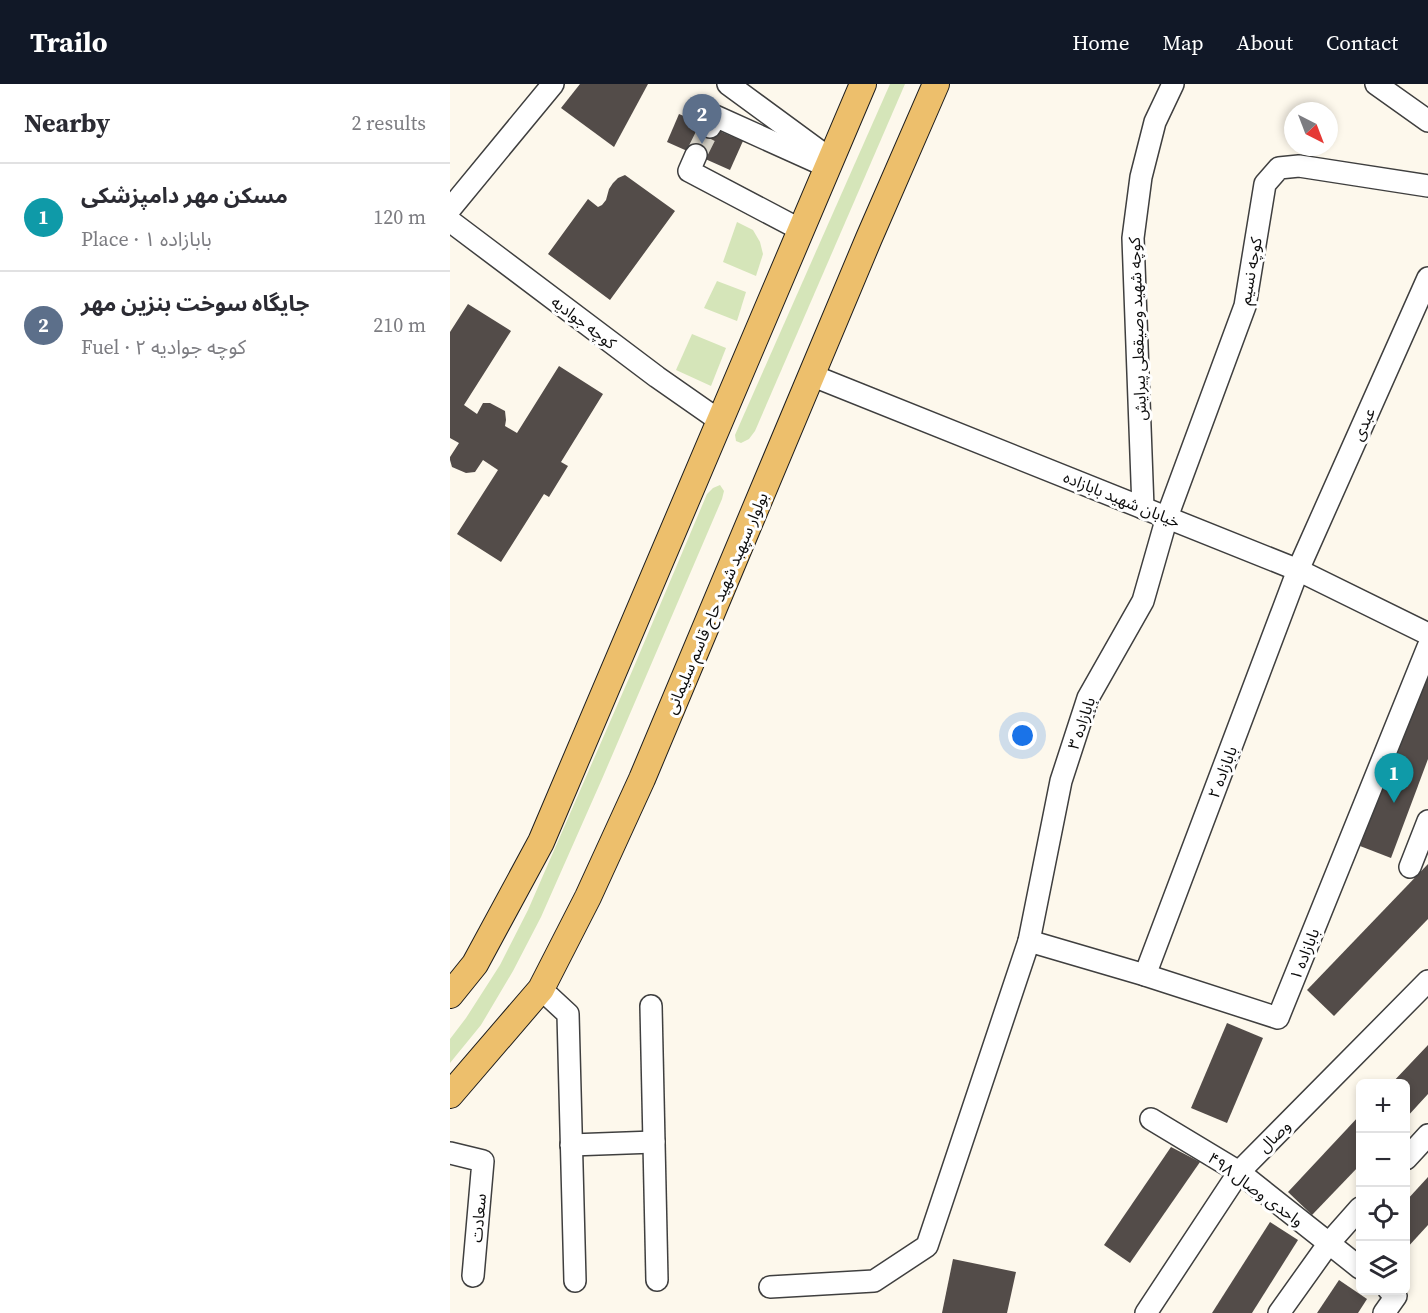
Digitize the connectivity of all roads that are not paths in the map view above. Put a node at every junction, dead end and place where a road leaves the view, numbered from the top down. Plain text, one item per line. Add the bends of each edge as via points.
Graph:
1 (553, 84) edge
2 (728, 84) edge
3 (863, 84) edge
4 (936, 84) edge
5 (1173, 84) edge
6 (1376, 84) edge
7 (1428, 121) edge
8 (710, 127) dead end
9 (696, 155) tunnel mouth
10 (830, 164) junction
11 (1428, 186) edge
12 (450, 209) edge
13 (450, 221) edge
14 (801, 230) junction
15 (1428, 278) edge
16 (811, 375) junction
17 (720, 421) junction
18 (1143, 508) junction
19 (1167, 517) junction
20 (1298, 570) junction
21 (1428, 634) edge
22 (1428, 647) edge
23 (1428, 821) edge
24 (1410, 867) dead end
25 (1029, 941) junction
26 (1145, 975) junction
27 (1428, 981) edge
28 (541, 989) junction
29 (450, 995) edge
30 (651, 1006) dead end
31 (450, 1095) edge
32 (1151, 1119) dead end
33 (1428, 1135) edge
34 (654, 1142) junction
35 (571, 1145) junction
36 (450, 1153) edge
37 (1410, 1155) edge
38 (1239, 1172) junction
39 (1356, 1213) edge
40 (1329, 1243) junction
41 (1356, 1265) edge
42 (473, 1276) dead end
43 (657, 1280) dead end
44 (574, 1281) dead end
45 (770, 1287) dead end
46 (1395, 1295) edge
47 (1146, 1313) edge
48 (1279, 1313) edge
49 (1384, 1313) edge

1 - 12 street
2 - 10 street
3 - 10 main road
4 - 16 main road, بولوار سپهبد شهید حاج قاسم سلیمانی
5 - 18 street, کوچه شهید وصیقعلی پیرایش via 1155,122 1141,177 1133,238
6 - 7 street
8 - 10 street via 715,116
9 - 14 street via 689,171
10 - 14 main road
11 - 19 street, کوچه نسیم via 1299,166 1279,168 1265,184 1245,306
13 - 17 street, کوچه جوادیه
14 - 17 main road
15 - 20 street, عبدی
16 - 18 street, خیابان شهید بابازاده
16 - 28 main road, بولوار سپهبد شهید حاج قاسم سلیمانی via 642,779
17 - 29 main road via 541,842 476,964
18 - 19 street, خیابان شهید بابازاده
19 - 20 street, خیابان شهید بابازاده
19 - 25 street, بابازاده ۳ via 1143,601 1088,698 1061,781
20 - 21 street, خیابان شهید بابازاده
20 - 26 street, بابازاده ۲
22 - 26 street, بابازاده ۱ via 1278,1018
23 - 24 street
25 - 26 street, بابازاده ۱
25 - 45 street, بابازاده ۳ via 927,1246 874,1281
27 - 38 street, وصال
28 - 31 main road, بولوار سپهبد شهید حاج قاسم سلیمانی
28 - 35 street via 568,1014
30 - 34 street
32 - 38 street, ۴۹۸ واحدی وصال
33 - 37 street
34 - 35 street
34 - 43 street
35 - 44 street
36 - 42 street, سعادت via 483,1161
38 - 40 street, ۴۹۸ واحدی وصال
38 - 47 street, وصال
39 - 40 street
40 - 41 street, ۴۹۸ واحدی وصال
40 - 48 street
46 - 49 street

